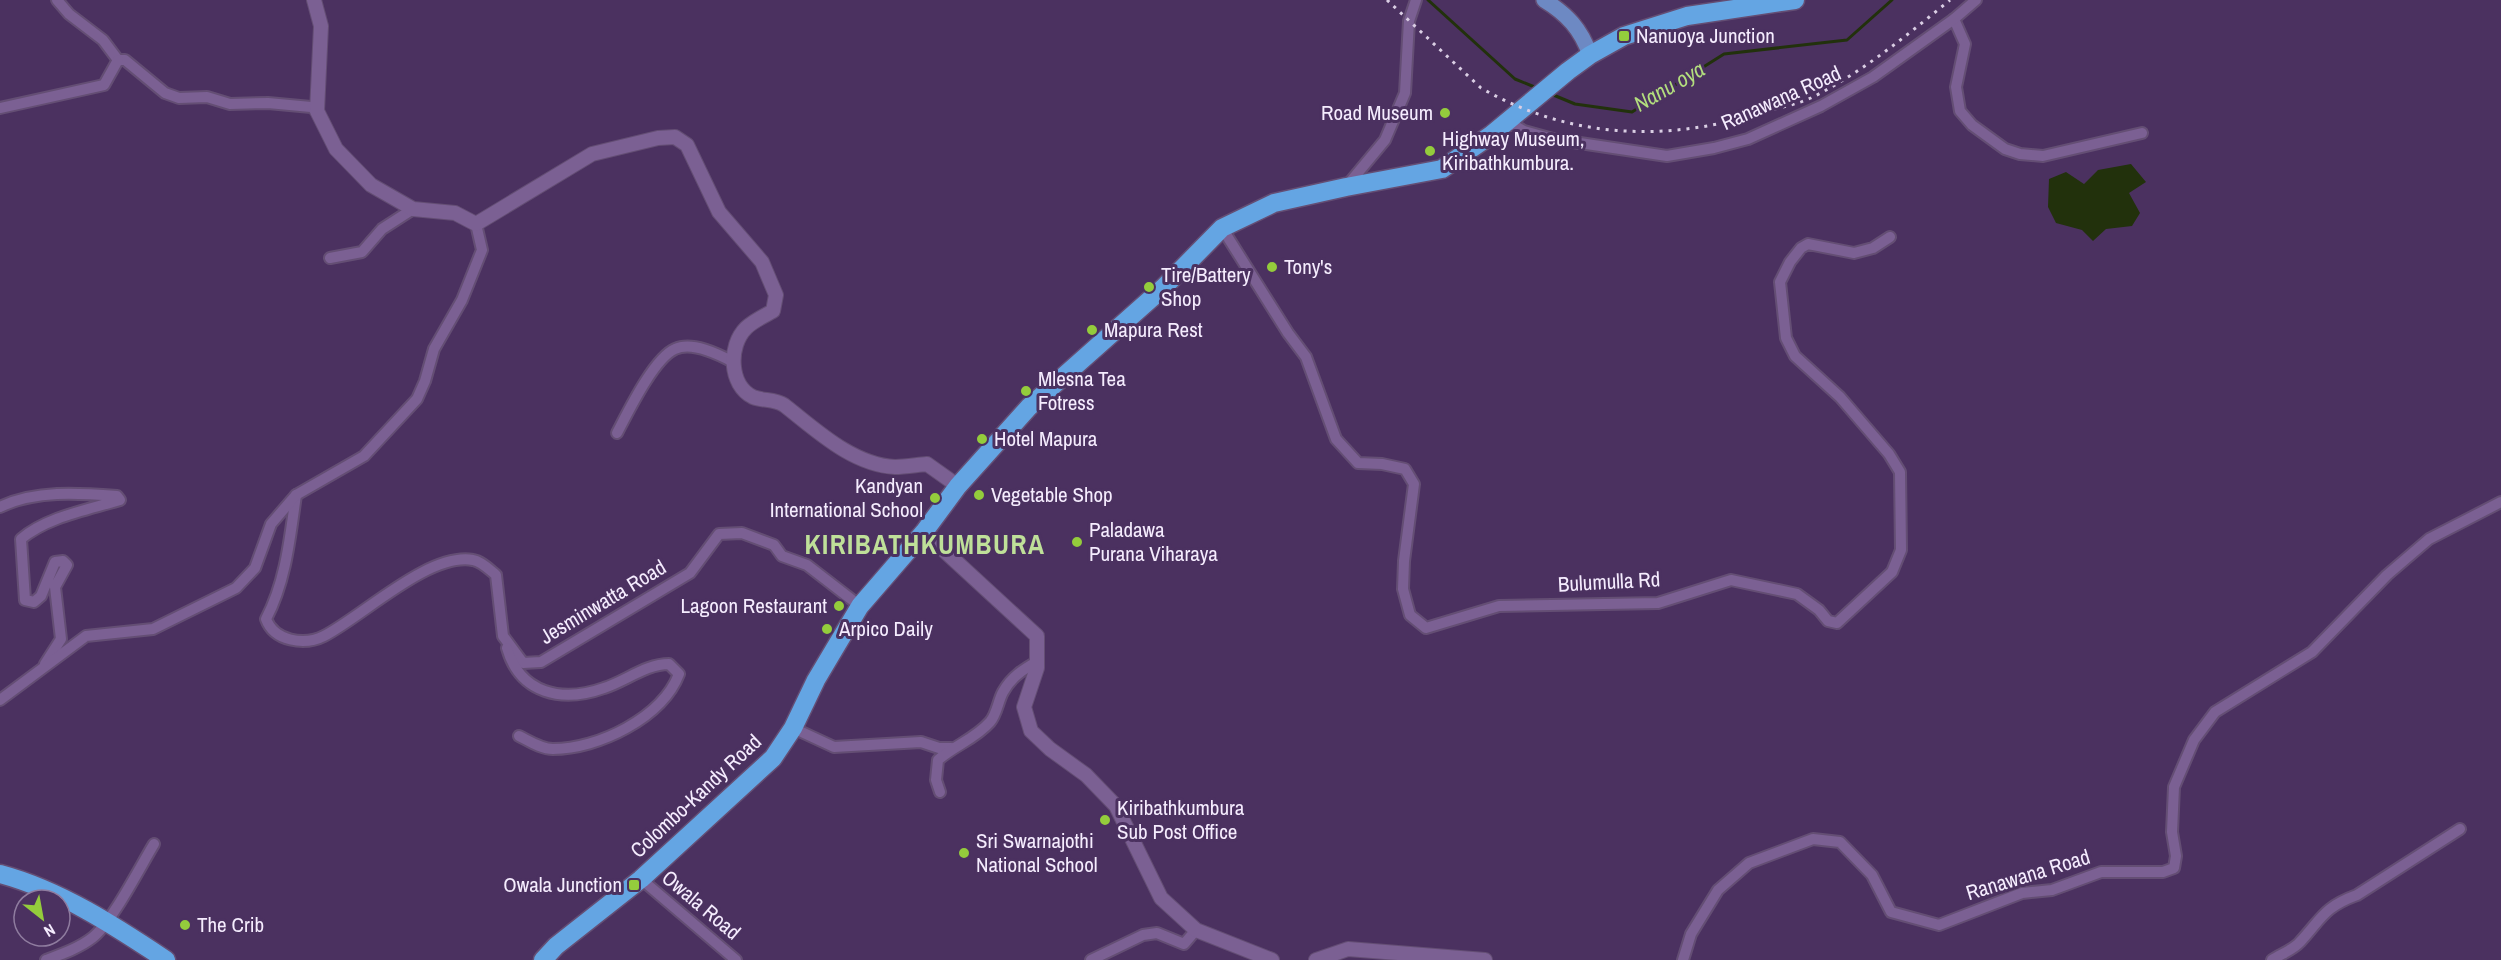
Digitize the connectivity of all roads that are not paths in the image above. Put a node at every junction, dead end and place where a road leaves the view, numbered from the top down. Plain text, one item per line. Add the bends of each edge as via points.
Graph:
1 (57, 0) edge
2 (314, 0) edge
3 (1416, 0) edge
4 (1544, 0) edge
5 (1795, 0) edge
6 (1976, 0) edge
7 (1954, 19) junction
8 (1590, 55) junction
9 (118, 60) junction
10 (0, 108) edge
11 (317, 111) junction
12 (1507, 121) junction
13 (2142, 133) dead end
14 (1346, 187) junction
15 (413, 209) junction
16 (476, 224) junction
17 (1222, 228) junction
18 (1890, 237) dead end
19 (330, 258) dead end
20 (733, 362) junction
21 (617, 433) dead end
22 (958, 486) junction
23 (296, 495) junction
24 (2501, 502) edge
25 (0, 507) edge
26 (924, 532) junction
27 (860, 606) junction
28 (503, 636) junction
29 (1035, 670) junction
30 (41, 671) junction
31 (0, 700) edge
32 (793, 728) junction
33 (519, 736) dead end
34 (951, 748) junction
35 (940, 792) dead end
36 (2460, 829) dead end
37 (154, 844) dead end
38 (0, 874) edge
39 (641, 879) junction
40 (107, 921) junction
41 (1196, 930) junction
42 (46, 960) edge
43 (166, 960) edge
44 (543, 960) edge
45 (736, 960) edge
46 (1090, 960) edge
47 (1272, 960) edge
48 (1316, 960) edge
49 (1485, 960) edge
50 (1683, 960) edge
51 (2272, 960) edge

1 - 9 street via 103,40
2 - 11 main road via 321,26
3 - 14 street via 1409,21 1405,93 1385,140
4 - 8 main road via 1576,26
5 - 8 highway, Colombo-Kandy Road via 1687,16 1624,36
6 - 7 street, Ranawana Road
7 - 12 street, Ranawana Road via 1852,89 1748,139 1714,148 1667,156 1553,140
7 - 13 street via 1965,44 1956,87 1960,111 1972,125 2005,148 2043,156
8 - 12 highway, Colombo-Kandy Road
9 - 10 street via 104,85
9 - 11 street via 125,60 165,93 179,98 207,97 230,105 268,103
11 - 15 main road via 336,149 364,178
12 - 14 highway, Colombo-Kandy Road via 1442,169
14 - 17 highway, Colombo-Kandy Road via 1274,203
15 - 16 main road via 454,213
15 - 19 street via 382,229 362,252
16 - 20 main road via 592,154 675,137 687,145 719,212 762,262 776,296 773,311 745,329
16 - 23 street via 482,250 462,300 434,349 417,399 364,456
17 - 18 street, Bulumulla Rd via 1306,357 1336,439 1358,463 1405,469 1414,484 1403,589 1410,615 1426,628 1499,606 1658,603 1731,580 1797,594 1828,621 1837,623 1892,572 1901,550 1900,472 1889,453 1840,397 1795,356 1786,338 1780,282 1790,262 1808,244 1854,253 1873,248
17 - 22 highway, Colombo-Kandy Road via 1163,288 1029,407
20 - 21 street via 690,346 675,349 639,392
20 - 22 main road via 744,390 754,397 782,404 830,443 893,467 927,464
22 - 26 highway, Colombo-Kandy Road
23 - 28 street, Jesminwatta Road via 289,547 276,599 266,619 280,637 297,641 322,637 423,571 448,561 475,560 496,575
23 - 30 street via 271,524 255,568 237,588 153,629 86,636
24 - 50 street, Ranawana Road via 2429,540 2386,575 2312,652 2215,712 2194,740 2174,787 2174,868 2163,872 2101,872 2052,890 2022,893 1939,925 1892,912 1872,875 1840,842 1813,839 1749,862 1718,890 1691,934
25 - 30 street via 15,499 70,494 117,496 120,500 49,522 21,539 25,600 34,602 41,596 55,562 68,565 56,587 60,639
26 - 27 highway, Colombo-Kandy Road
26 - 29 main road via 1037,636
27 - 28 street, Jesminwatta Road via 807,565 782,556 774,545 742,533 719,534 690,573 541,662 523,663
27 - 32 highway, Colombo-Kandy Road
28 - 33 street via 522,679 546,693 577,694 603,689 659,664 669,664 679,674 675,685 653,709 598,742 552,749
29 - 34 street via 1019,672 1003,690 992,720 973,739
29 - 41 main road via 1024,707 1031,731 1086,775 1116,806 1161,898
30 - 31 street
32 - 34 street via 834,747 921,742
32 - 39 highway, Colombo-Kandy Road via 773,758
34 - 35 street via 938,760 936,780
36 - 51 street via 2357,895 2339,901 2324,912 2300,942
37 - 40 street
38 - 40 highway via 20,879
39 - 44 highway, Colombo-Kandy Road
39 - 45 street, Owala Road
40 - 42 street via 94,937
40 - 43 highway
41 - 46 street via 1184,944 1157,933 1143,935
41 - 47 main road
48 - 49 main road via 1348,949

